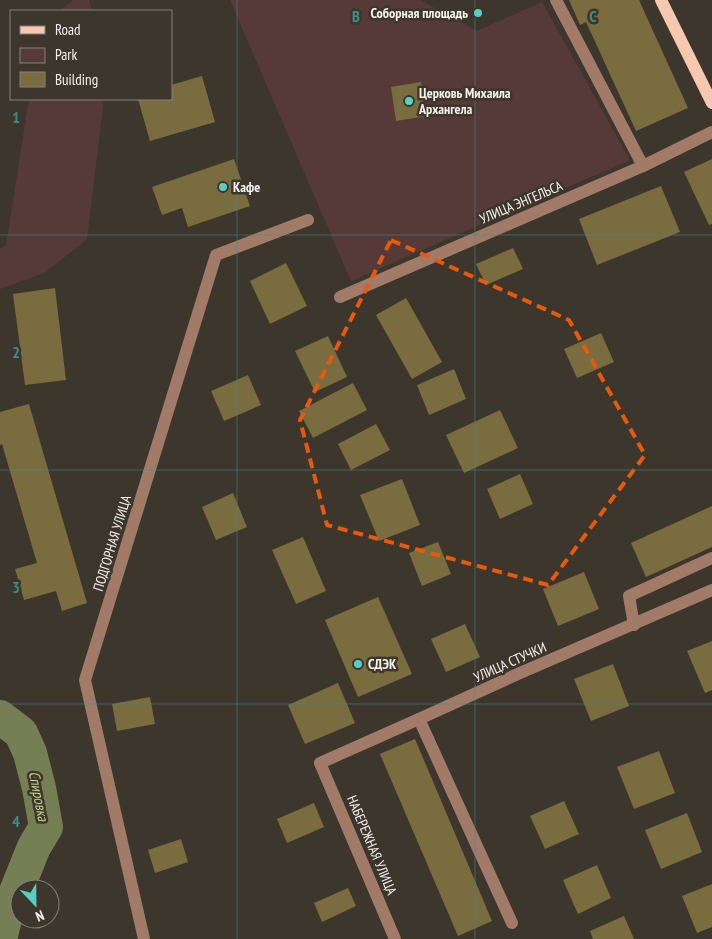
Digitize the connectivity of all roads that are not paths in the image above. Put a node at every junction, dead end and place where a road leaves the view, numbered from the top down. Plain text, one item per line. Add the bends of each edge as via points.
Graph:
1 (556, 0) edge
2 (661, 0) edge
3 (712, 103) edge
4 (712, 132) edge
5 (643, 166) junction
6 (308, 220) dead end
7 (340, 297) dead end
8 (712, 558) edge
9 (712, 590) edge
10 (634, 624) junction
11 (420, 719) junction
12 (320, 763) joint
13 (512, 923) dead end
14 (144, 939) edge
15 (396, 939) edge

1 - 5 street
2 - 3 main road
4 - 5 street, УЛИЦА ЭНГЕЛЬСА
5 - 7 street, УЛИЦА ЭНГЕЛЬСА
6 - 14 street, ПОДГОРНАЯ УЛИЦА via 216,255 85,680
8 - 10 street via 629,596
9 - 10 street, УЛИЦА СТУЧКИ
10 - 11 street, УЛИЦА СТУЧКИ
11 - 12 street, УЛИЦА СТУЧКИ
11 - 13 street
12 - 15 street, НАБЕРЕЖНАЯ УЛИЦА

